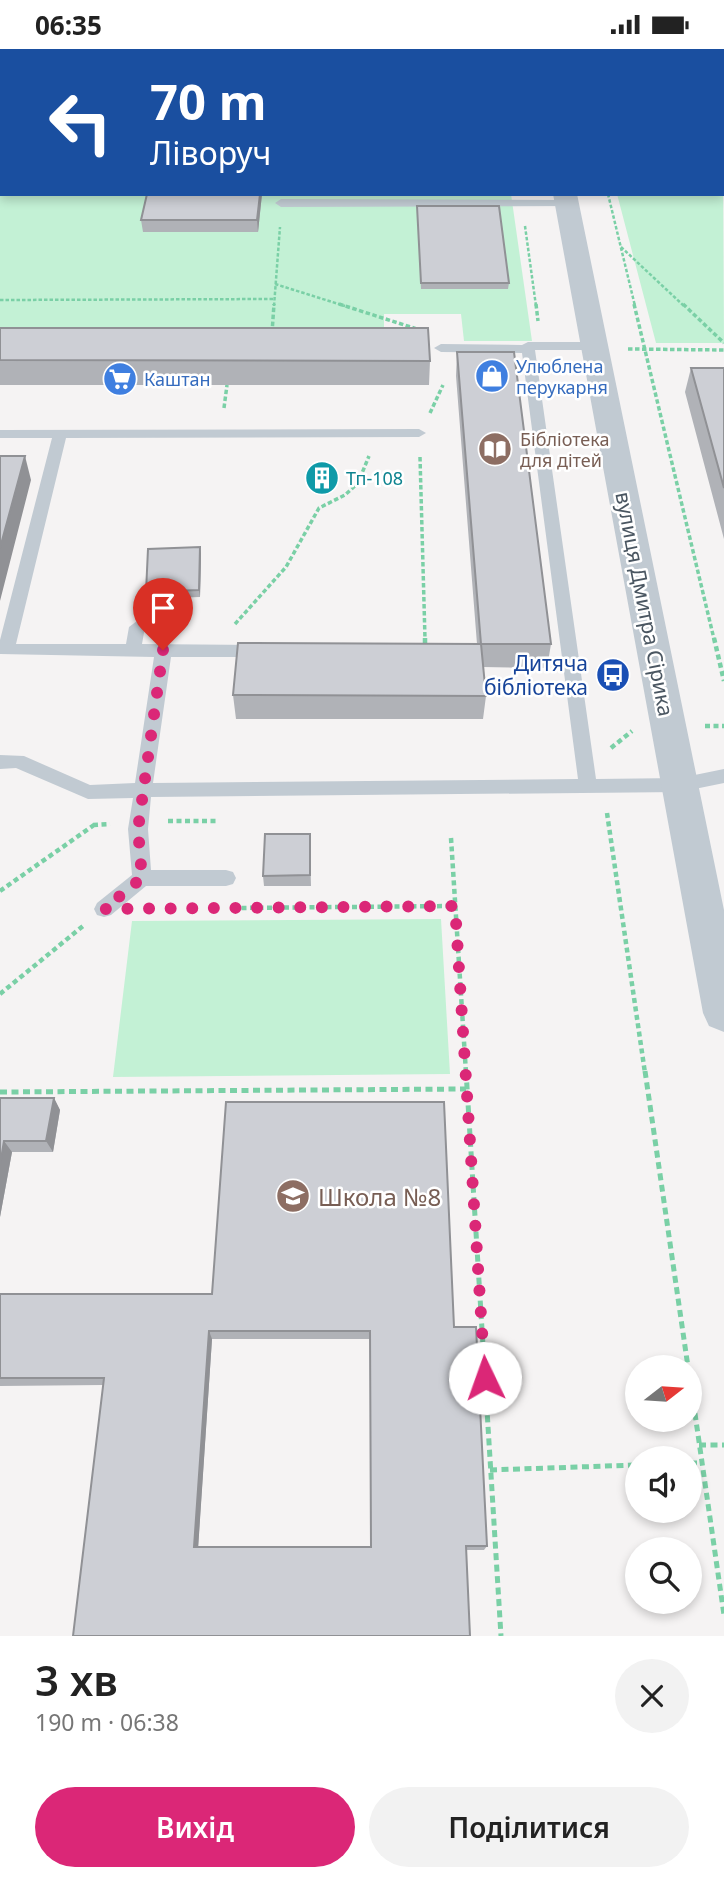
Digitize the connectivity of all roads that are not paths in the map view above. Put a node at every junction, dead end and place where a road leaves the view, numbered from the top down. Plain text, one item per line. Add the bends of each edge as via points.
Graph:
1 (566, 199) edge
2 (281, 203) road end
3 (535, 347) junction
4 (442, 348) road end
5 (595, 348) junction
6 (0, 433) edge
7 (60, 433) junction
8 (419, 433) road end
9 (137, 627) dead end
10 (133, 650) junction
11 (163, 650) junction
12 (277, 651) edge
13 (0, 762) edge
14 (724, 776) edge
15 (680, 785) junction
16 (596, 786) junction
17 (143, 790) junction
18 (142, 878) junction
19 (226, 878) dead end
20 (104, 909) road end
21 (724, 1013) edge

1 - 2 lane via 522,204
1 - 5 street, вулиця Дмитра Сірика
3 - 4 lane
3 - 5 lane
3 - 16 lane
5 - 15 street, вулиця Дмитра Сірика
6 - 7 lane
7 - 8 lane
7 - 10 lane via 6,650
9 - 10 lane
10 - 11 lane
11 - 12 lane
11 - 17 lane
13 - 17 lane via 18,761 88,792
14 - 15 lane
15 - 16 lane
15 - 21 street, вулиця Дмитра Сірика
16 - 17 lane
17 - 18 lane via 138,829
18 - 19 lane
18 - 20 lane

